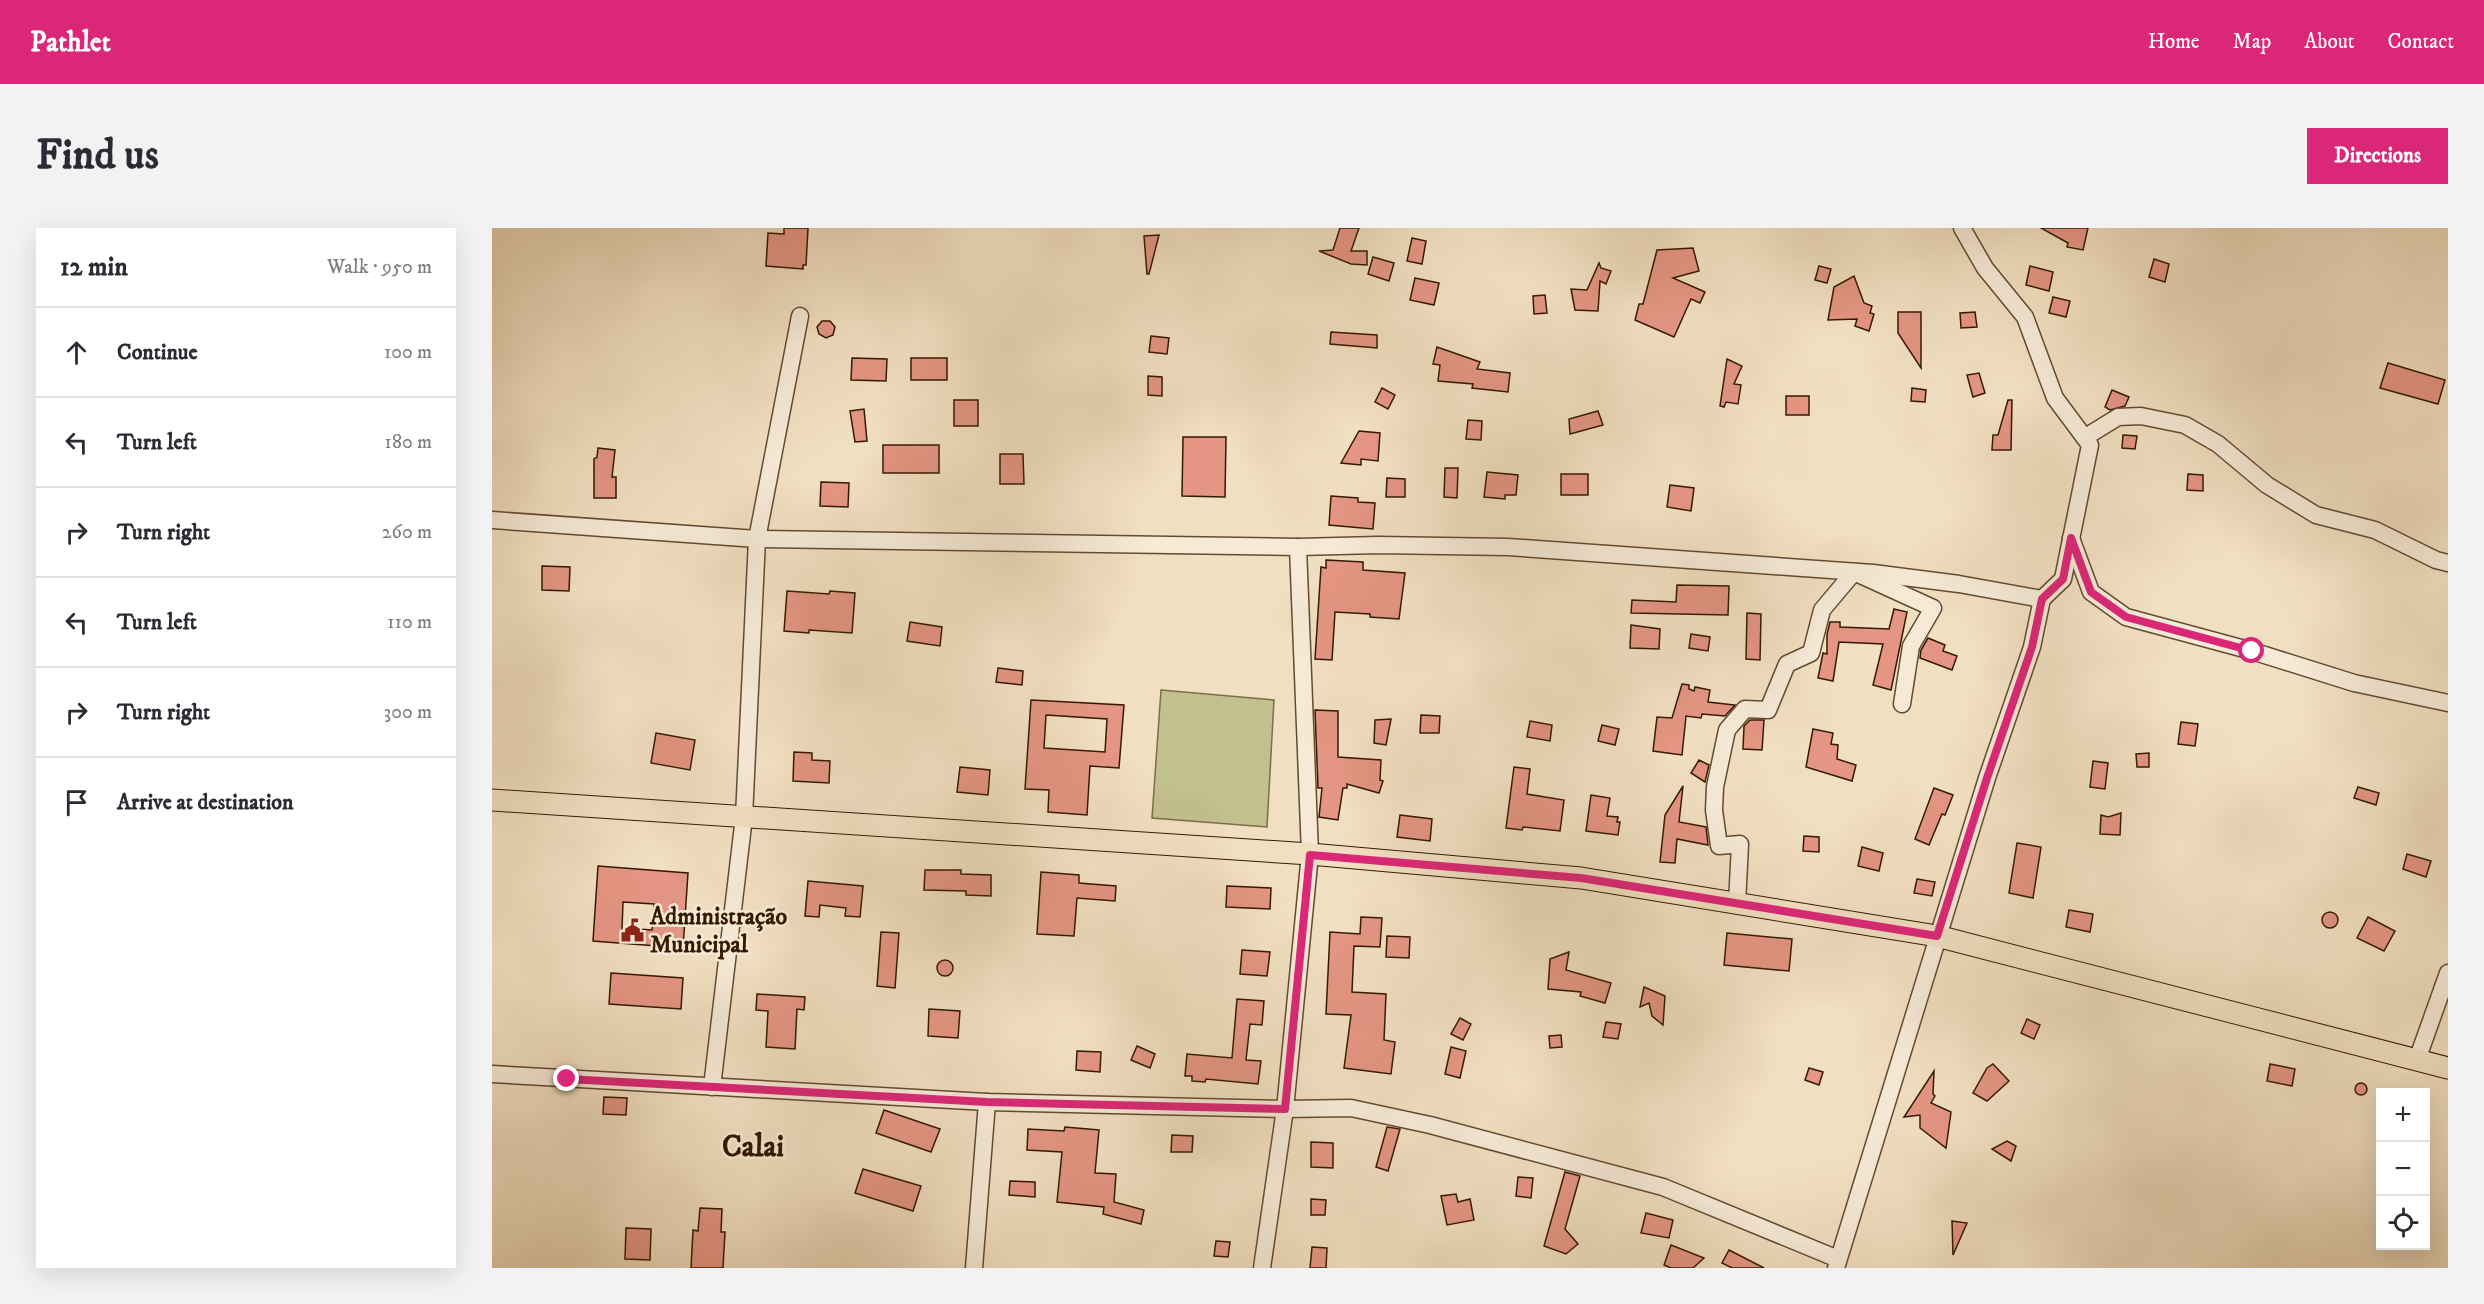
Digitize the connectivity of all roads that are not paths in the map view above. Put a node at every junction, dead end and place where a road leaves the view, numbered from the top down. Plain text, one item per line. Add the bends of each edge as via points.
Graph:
1 (1962, 228) edge
2 (800, 316) dead end
3 (2092, 433) dead end
4 (492, 520) edge
5 (2071, 538) junction
6 (757, 539) junction
7 (1298, 547) junction
8 (2448, 563) edge
9 (1854, 572) junction
10 (2042, 599) junction
11 (2448, 703) edge
12 (1902, 704) dead end
13 (492, 800) edge
14 (744, 817) junction
15 (1310, 855) junction
16 (1737, 904) junction
17 (1937, 936) junction
18 (2448, 973) edge
19 (2417, 1060) junction
20 (2448, 1068) edge
21 (492, 1074) edge
22 (712, 1087) junction
23 (987, 1102) junction
24 (1285, 1109) junction
25 (1837, 1264) edge
26 (974, 1268) edge
27 (1262, 1268) edge

1 - 5 street via 1985,268 2025,316 2055,398 2090,445
2 - 6 street
3 - 8 street via 2118,417 2141,416 2185,425 2218,444 2266,485 2316,515 2375,530
4 - 6 street
5 - 10 street via 2063,579
5 - 11 street via 2091,592 2126,617 2354,683
6 - 7 street
6 - 14 street
7 - 9 street via 1508,547
7 - 15 street
9 - 10 street via 1959,584
9 - 12 street via 1933,608 1911,646
9 - 16 street via 1822,610 1811,652 1787,664 1768,710 1745,709 1727,730 1714,810 1719,846 1740,844
10 - 17 street via 2032,647
13 - 14 main road
14 - 15 main road
14 - 22 street
15 - 16 main road via 1581,878
15 - 24 street
16 - 17 main road
17 - 19 main road
17 - 25 street
18 - 19 street
19 - 20 main road
21 - 22 street
22 - 23 street
23 - 24 street
23 - 26 street
24 - 25 street via 1351,1108 1663,1187
24 - 27 street

